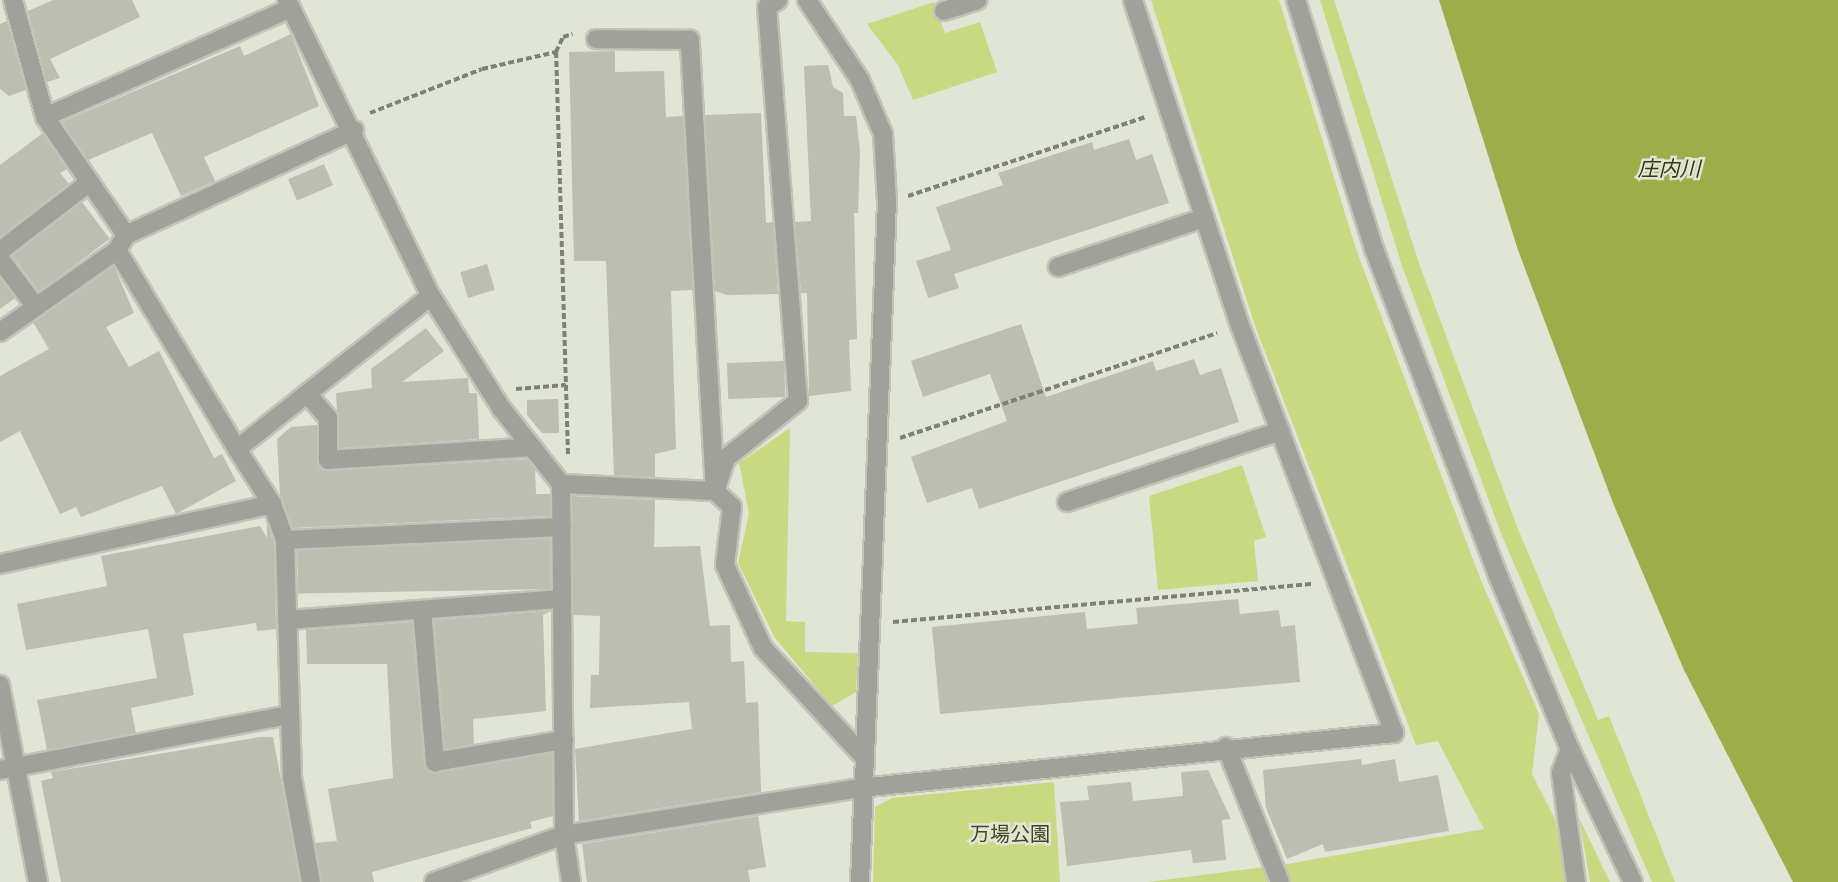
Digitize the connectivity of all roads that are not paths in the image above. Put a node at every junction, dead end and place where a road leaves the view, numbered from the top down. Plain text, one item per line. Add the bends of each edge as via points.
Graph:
1 (13, 0) edge
2 (778, 0) edge
3 (807, 0) edge
4 (977, 0) edge
5 (1133, 0) edge
6 (1296, 0) edge
7 (289, 4) edge
8 (944, 11) dead end
9 (596, 39) road end
10 (45, 117) junction
11 (352, 126) junction
12 (90, 182) junction
13 (1204, 218) junction
14 (121, 242) junction
15 (0, 251) edge
16 (0, 259) edge
17 (1058, 267) dead end
18 (431, 296) junction
19 (36, 307) junction
20 (0, 332) edge
21 (309, 396) junction
22 (1280, 431) junction
23 (532, 447) junction
24 (237, 449) junction
25 (565, 484) junction
26 (715, 491) junction
27 (1067, 502) dead end
28 (272, 504) junction
29 (562, 527) junction
30 (285, 540) junction
31 (0, 564) edge
32 (562, 599) junction
33 (422, 610) junction
34 (287, 620) junction
35 (0, 685) edge
36 (289, 714) junction
37 (564, 740) junction
38 (1226, 747) junction
39 (1570, 749) junction
40 (862, 755) junction
41 (8, 769) edge
42 (860, 788) junction
43 (564, 835) junction
44 (38, 882) edge
45 (311, 882) edge
46 (434, 882) edge
47 (571, 882) edge
48 (860, 882) edge
49 (1280, 882) edge
50 (1576, 882) edge
51 (1633, 882) edge

1 - 10 street
2 - 26 street via 767,7 798,402 726,458
3 - 40 street via 860,80 883,134 887,201
4 - 8 street
5 - 13 street
6 - 39 street via 1374,249
7 - 10 street
7 - 11 street
9 - 26 street via 690,40
10 - 12 street
11 - 14 street
11 - 18 street
12 - 14 street
12 - 15 street
13 - 17 street
13 - 22 street
14 - 19 street
14 - 24 street
16 - 19 street
18 - 21 street
18 - 23 street via 490,391
19 - 20 street
21 - 23 street via 328,418 328,460
21 - 24 street
22 - 27 street
22 - 38 street via 1394,733
23 - 25 street
24 - 28 street
25 - 26 street
25 - 29 street
26 - 40 street via 732,507 725,565 763,648
28 - 30 street
28 - 31 street
29 - 30 street
29 - 32 street
30 - 34 street
32 - 33 street
32 - 37 street
33 - 34 street
33 - 37 street via 435,762
34 - 36 street
35 - 41 street
36 - 41 street
36 - 45 street via 292,777
37 - 43 street
38 - 42 street
38 - 49 street
39 - 50 street via 1561,773
39 - 51 street
40 - 42 street
41 - 44 street
42 - 43 street
42 - 48 street
43 - 46 street
43 - 47 street

